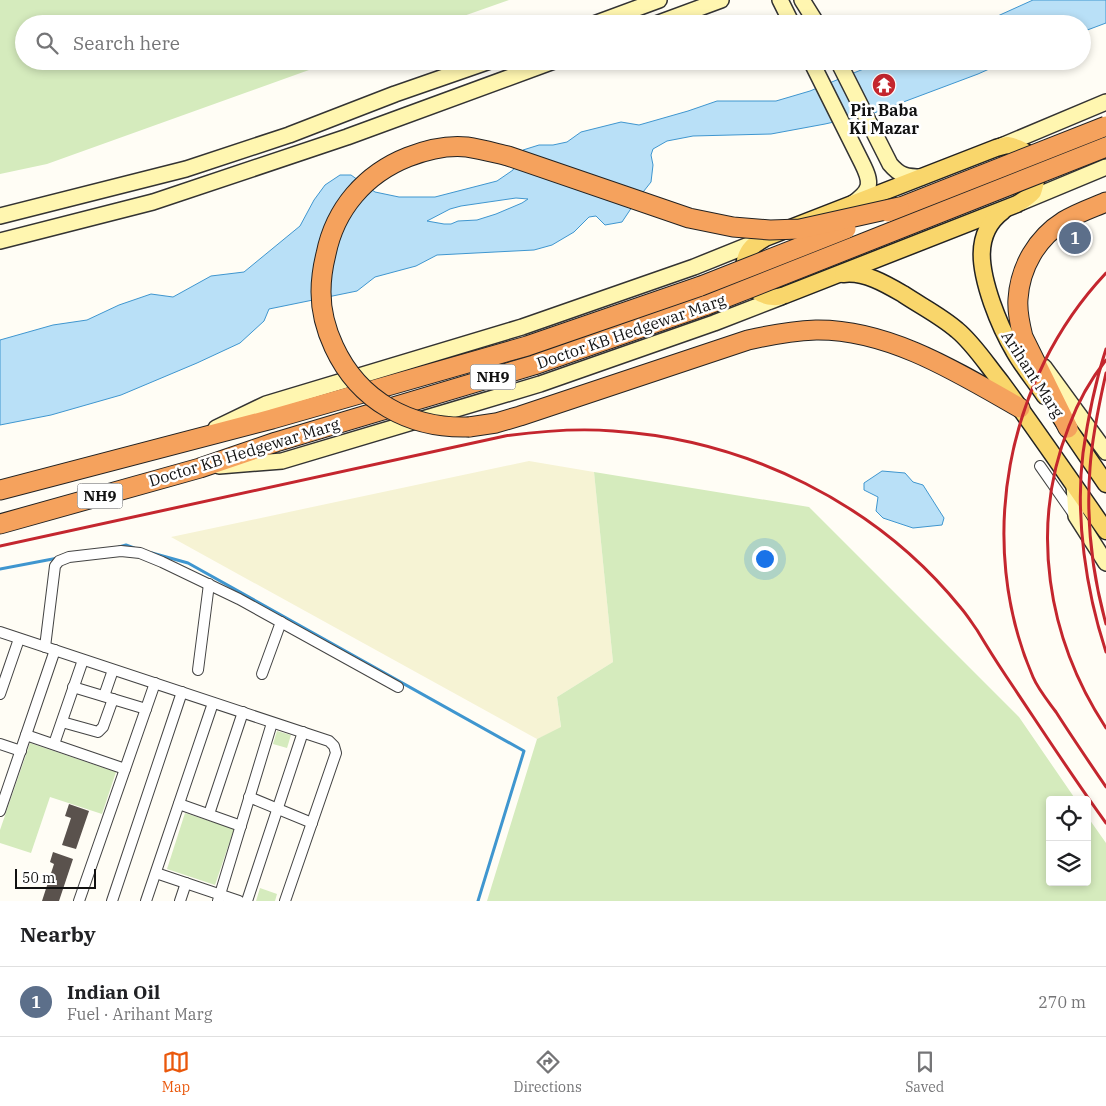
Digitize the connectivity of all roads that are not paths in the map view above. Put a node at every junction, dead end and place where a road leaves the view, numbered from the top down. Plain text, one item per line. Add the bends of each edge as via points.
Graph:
1 (659, 0) edge
2 (721, 0) edge
3 (780, 0) edge
4 (802, 0) edge
5 (618, 15) edge
6 (680, 15) edge
7 (788, 15) edge
8 (811, 15) edge
9 (464, 70) edge
10 (530, 70) edge
11 (816, 70) edge
12 (842, 70) edge
13 (1106, 102) edge
14 (1106, 126) edge
15 (1106, 147) edge
16 (996, 148) junction
17 (957, 163) junction
18 (1106, 167) edge
19 (922, 177) junction
20 (1106, 202) edge
21 (1014, 205) junction
22 (845, 207) junction
23 (899, 208) junction
24 (0, 216) edge
25 (978, 219) junction
26 (765, 238) junction
27 (0, 241) edge
28 (860, 266) junction
29 (832, 277) junction
30 (785, 295) junction
31 (1023, 337) junction
32 (1020, 408) junction
33 (1068, 428) junction
34 (188, 441) junction
35 (1106, 452) edge
36 (1040, 466) dead end
37 (200, 468) junction
38 (1106, 484) edge
39 (1074, 485) junction
40 (0, 490) edge
41 (1076, 516) junction
42 (0, 524) edge
43 (1106, 531) edge
44 (1106, 563) edge
45 (209, 584) junction
46 (281, 622) junction
47 (0, 632) edge
48 (19, 638) junction
49 (44, 647) junction
50 (55, 650) junction
51 (83, 660) junction
52 (113, 670) junction
53 (198, 670) dead end
54 (262, 674) dead end
55 (154, 683) junction
56 (73, 687) junction
57 (398, 687) dead end
58 (182, 692) junction
59 (0, 694) edge
60 (109, 698) junction
61 (214, 703) junction
62 (146, 709) junction
63 (243, 712) junction
64 (62, 722) junction
65 (272, 723) junction
66 (303, 732) junction
67 (26, 735) junction
68 (0, 744) edge
69 (54, 744) junction
70 (21, 750) junction
71 (125, 769) junction
72 (249, 797) junction
73 (179, 804) junction
74 (278, 808) junction
75 (0, 811) edge
76 (209, 814) junction
77 (312, 822) junction
78 (241, 826) junction
79 (156, 872) junction
80 (186, 883) junction
81 (219, 898) edge
82 (79, 901) edge
83 (112, 901) edge
84 (146, 901) edge
85 (180, 901) edge
86 (239, 901) edge
87 (246, 901) edge
88 (285, 901) edge

1 - 5 street
2 - 6 street
3 - 7 street
4 - 8 street
9 - 24 street via 288,136 186,169
10 - 27 street via 348,137 153,202
11 - 22 street via 870,180 863,195
12 - 19 street via 890,164 896,171
13 - 16 street
14 - 23 highway, Doctor KB Hedgewar Marg, bridge
15 - 37 highway, Doctor KB Hedgewar Marg / NH9, bridge via 707,305 534,365
16 - 17 main road
16 - 21 main road via 1007,145 1026,152 1037,171 1033,192
17 - 19 main road
17 - 25 main road
18 - 21 street
19 - 22 main road
20 - 31 highway via 1064,221 1047,234 1035,250 1020,281 1018,301
21 - 25 main road
21 - 33 main road, Arihant Marg via 995,218 985,234 981,254 986,286 1005,335
22 - 26 main road
22 - 28 main road
23 - 32 highway, bridge via 800,229 733,226 689,218 508,156 466,147 440,149 392,163 370,178 343,209 328,242 322,274 322,308 337,353 355,381 392,410 433,425 457,428 496,423 748,340 817,330 887,342 923,356
23 - 34 highway, Doctor KB Hedgewar Marg / NH9, bridge via 701,286 527,346
25 - 28 main road
26 - 30 main road via 750,249 744,267 746,277 758,292 776,298
26 - 34 street via 694,267 522,327 266,404
28 - 29 main road
29 - 30 main road
29 - 32 main road, Arihant Marg via 846,274 872,278 958,330
30 - 37 street via 540,384 282,461
31 - 33 highway
31 - 35 street
32 - 39 main road, Arihant Marg
33 - 38 main road, Arihant Marg
34 - 40 highway, Doctor KB Hedgewar Marg
36 - 41 street
37 - 42 highway, Doctor KB Hedgewar Marg / NH9
39 - 41 street
39 - 43 main road, Arihant Marg
41 - 44 street
45 - 46 street
45 - 49 street via 140,553 121,551 62,559 56,566
45 - 53 street
46 - 54 street
46 - 57 street
47 - 48 street
48 - 49 street
48 - 59 street
49 - 50 street
50 - 51 street
50 - 67 street
51 - 52 street
51 - 56 street
52 - 55 street
52 - 60 street
55 - 58 street
55 - 62 street
56 - 60 street
56 - 64 street
58 - 61 street
58 - 83 street
60 - 62 street
60 - 64 street via 104,727 98,732
61 - 63 street
61 - 73 street
62 - 71 street
63 - 65 street
63 - 76 street
64 - 69 street
65 - 66 street
65 - 72 street
66 - 74 street
66 - 77 street via 329,741 336,753
67 - 69 street
67 - 70 street
68 - 70 street
69 - 71 street
70 - 75 street
71 - 82 street
72 - 74 street
72 - 78 street
73 - 76 street
73 - 79 street
74 - 77 street
74 - 87 street
76 - 78 street
77 - 88 street
78 - 81 street
79 - 80 street
79 - 84 street
80 - 81 street
80 - 85 street
81 - 86 street

